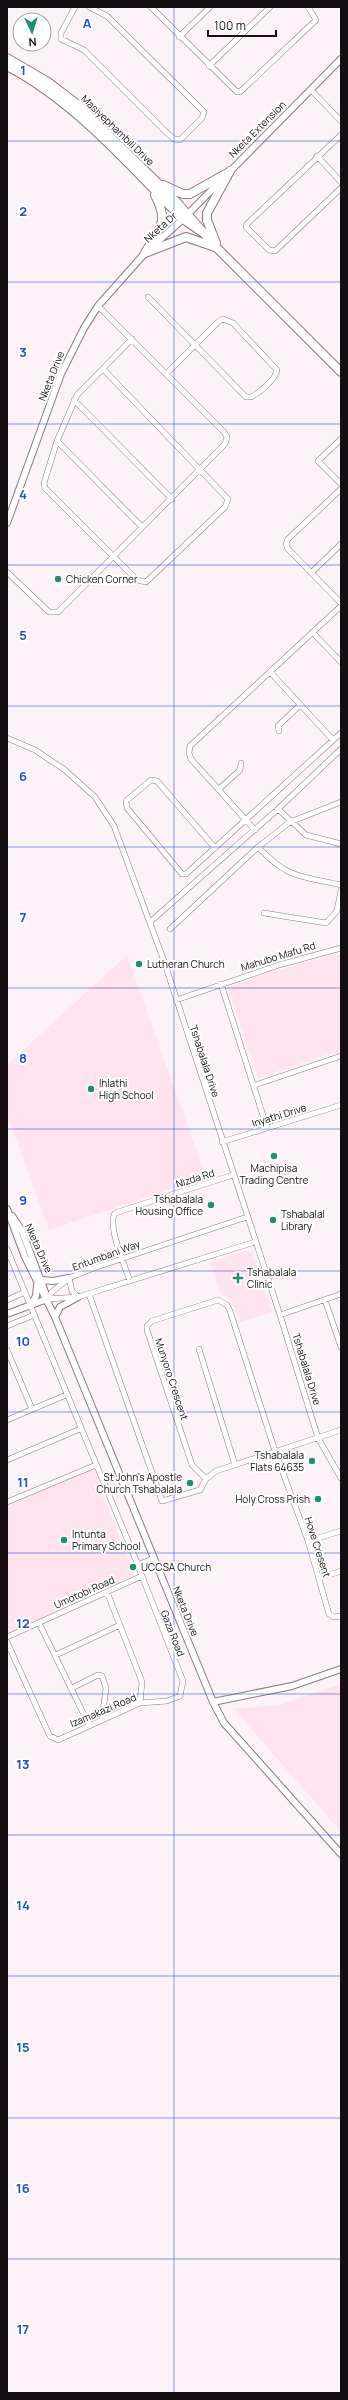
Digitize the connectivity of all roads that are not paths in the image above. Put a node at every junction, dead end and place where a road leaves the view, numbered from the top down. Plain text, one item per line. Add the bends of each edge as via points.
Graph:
1 (75, 7) edge
2 (89, 7) edge
3 (152, 7) edge
4 (210, 7) edge
5 (270, 7) edge
6 (308, 7) edge
7 (179, 37) junction
8 (7, 58) edge
9 (341, 59) edge
10 (7, 66) edge
11 (208, 66) junction
12 (311, 90) junction
13 (341, 121) edge
14 (341, 135) edge
15 (318, 156) junction
16 (230, 171) junction
17 (155, 180) junction
18 (341, 182) edge
19 (341, 188) edge
20 (152, 189) junction
21 (186, 217) junction
22 (218, 248) junction
23 (145, 253) junction
24 (148, 297) dead end
25 (98, 306) junction
26 (132, 339) junction
27 (195, 345) junction
28 (103, 369) junction
29 (341, 372) edge
30 (167, 373) junction
31 (74, 400) junction
32 (341, 439) edge
33 (57, 441) junction
34 (202, 470) junction
35 (341, 484) edge
36 (341, 489) edge
37 (172, 499) junction
38 (7, 523) edge
39 (142, 527) junction
40 (341, 544) edge
41 (114, 556) junction
42 (7, 572) edge
43 (311, 573) junction
44 (341, 605) edge
45 (312, 633) junction
46 (341, 662) edge
47 (271, 673) junction
48 (300, 705) junction
49 (279, 731) dead end
50 (341, 733) edge
51 (7, 738) edge
52 (333, 740) junction
53 (341, 749) edge
54 (241, 763) dead end
55 (219, 789) junction
56 (341, 802) edge
57 (278, 809) junction
58 (247, 819) junction
59 (290, 822) junction
60 (255, 830) junction
61 (341, 844) edge
62 (258, 847) junction
63 (215, 848) junction
64 (341, 885) edge
65 (341, 890) edge
66 (264, 913) dead end
67 (150, 922) junction
68 (170, 929) dead end
69 (341, 948) edge
70 (221, 984) junction
71 (176, 1000) junction
72 (341, 1056) edge
73 (255, 1085) junction
74 (341, 1105) edge
75 (267, 1128) junction
76 (222, 1142) junction
77 (233, 1176) junction
78 (7, 1208) edge
79 (247, 1217) junction
80 (255, 1242) junction
81 (7, 1249) edge
82 (122, 1257) junction
83 (9, 1259) edge
84 (69, 1278) junction
85 (39, 1280) junction
86 (130, 1280) junction
87 (26, 1292) junction
88 (89, 1294) junction
89 (341, 1294) edge
90 (78, 1297) junction
91 (47, 1299) junction
92 (7, 1300) edge
93 (325, 1300) junction
94 (31, 1305) junction
95 (7, 1314) edge
96 (34, 1315) junction
97 (280, 1315) junction
98 (55, 1317) junction
99 (7, 1326) edge
100 (340, 1343) edge
101 (7, 1350) edge
102 (199, 1350) dead end
103 (10, 1364) edge
104 (66, 1395) junction
105 (32, 1409) junction
106 (7, 1420) edge
107 (80, 1429) junction
108 (341, 1430) edge
109 (318, 1438) junction
110 (275, 1451) junction
111 (7, 1460) edge
112 (96, 1465) junction
113 (236, 1465) junction
114 (341, 1478) edge
115 (206, 1479) junction
116 (7, 1502) edge
117 (341, 1531) edge
118 (308, 1541) junction
119 (154, 1558) junction
120 (138, 1565) junction
121 (341, 1571) edge
122 (142, 1576) junction
123 (319, 1578) junction
124 (107, 1592) junction
125 (341, 1616) edge
126 (39, 1623) junction
127 (120, 1625) junction
128 (7, 1637) edge
129 (7, 1642) edge
130 (56, 1655) junction
131 (341, 1669) edge
132 (72, 1688) junction
133 (180, 1696) joint
134 (140, 1702) junction
135 (213, 1702) junction
136 (102, 1719) junction
137 (89, 1725) junction
138 (341, 1854) edge

1 - 2 street via 61,32 61,39 84,50 167,133 180,140 202,118 204,112 107,16
3 - 7 street
4 - 7 street
5 - 11 street
6 - 11 street via 316,20 239,92 234,91
7 - 11 street
8 - 17 main road, Masiyephambili Drive via 73,100
9 - 12 street, Nketa Extension
10 - 20 main road, Masiyephambili Drive via 25,75 69,106
12 - 13 street
12 - 16 street, Nketa Extension
14 - 15 street
15 - 18 street
15 - 19 street via 247,224 247,229 268,250 275,251
16 - 17 main road via 190,194 183,194
16 - 21 street, Nketa Extension
16 - 22 main road via 207,213 207,220
17 - 21 main road, Masiyephambili Drive
20 - 21 main road, Masiyephambili Drive
20 - 23 main road via 164,216
21 - 22 main road, Masiyephambili Drive
21 - 23 street, Nketa Dr
22 - 23 main road via 186,237
22 - 29 main road, Masiyephambili Drive
23 - 25 street, Nketa Drive
24 - 27 street
25 - 26 street
25 - 38 street, Nketa Drive via 80,334 61,374
26 - 28 street
26 - 30 street
27 - 27 street via 220,321 229,321 275,367 277,374 249,398
27 - 30 street
28 - 31 street via 78,392
28 - 34 street
30 - 34 street via 227,437 224,448
31 - 33 street
31 - 37 street
32 - 35 street via 318,461
33 - 39 street
33 - 41 street via 44,486
34 - 37 street
34 - 41 street via 228,497 226,507 146,582 139,581
36 - 43 street via 286,541 288,548
37 - 39 street
39 - 41 street
40 - 43 street
41 - 42 street via 55,614 49,612
43 - 44 street
44 - 45 street
45 - 46 street
45 - 47 street
47 - 48 street
47 - 55 street via 190,746 191,759
48 - 49 street via 278,726
48 - 52 street
50 - 52 street
51 - 67 street, Tshabalala Drive via 35,750 65,770 104,807 120,840
52 - 58 street
53 - 57 street
54 - 55 street via 240,770
55 - 58 street
56 - 59 street
57 - 59 street
57 - 60 street
58 - 60 street
58 - 63 street
59 - 61 street via 310,837
59 - 62 street
60 - 67 street
62 - 64 street via 274,864 291,874
62 - 68 street
63 - 63 street via 157,781 151,780 126,801 127,808 182,874 186,874
65 - 66 street via 337,911 326,922
67 - 71 street, Tshabalala Drive
69 - 70 street, Mahubo Mafu Rd
70 - 71 street, Mahubo Mafu Rd
70 - 73 street
71 - 76 street, Tshabalala Drive
72 - 73 street
73 - 75 street
74 - 75 street, Inyathi Drive
75 - 76 street, Inyathi Drive
76 - 77 street, Tshabalala Drive
77 - 79 street, Tshabalala Drive
77 - 82 street, Nizda Rd via 115,1213 112,1228
78 - 85 street, Nketa Drive
79 - 80 street, Tshabalala Drive
79 - 82 street, Entumbani Way
80 - 86 street
80 - 97 street, Tshabalala Drive
81 - 83 street
82 - 84 street, Entumbani Way
82 - 86 street
83 - 87 street
84 - 85 street
84 - 90 street via 72,1291
84 - 91 street, Entumbani Way
85 - 91 street, Nketa Drive
85 - 94 street via 38,1290
86 - 88 street
87 - 92 street
87 - 94 street
88 - 90 street
88 - 115 street via 162,1501 200,1490
89 - 93 street
90 - 91 street
90 - 98 street via 60,1307
91 - 94 street
91 - 98 street, Nketa Drive
93 - 97 street
93 - 100 street
94 - 95 street
94 - 96 street
96 - 99 street
96 - 104 street
97 - 109 street, Tshabalala Drive
98 - 119 street, Nketa Drive
101 - 103 street
102 - 113 street
103 - 105 street
104 - 105 street
104 - 107 street
105 - 106 street
107 - 111 street
107 - 112 street
108 - 109 street
109 - 110 street
109 - 114 street, Tshabalala Drive
110 - 113 street
110 - 115 street, Munyoro Crescent via 227,1305 218,1300 211,1300 152,1320 146,1330 192,1465
110 - 118 street, Hove Cresent
112 - 116 street
112 - 120 street
113 - 115 street via 216,1471
117 - 118 street
118 - 123 street, Hove Cresent
119 - 120 street
119 - 135 street, Nketa Drive
120 - 122 street
121 - 123 street
122 - 124 street, Umotobi Road
122 - 133 street, Gaza Road via 183,1681
123 - 125 street, Hove Cresent via 329,1614 334,1617
124 - 126 street, Umotobi Road
124 - 127 street
126 - 128 street, Umotobi Road
126 - 130 street
127 - 130 street
127 - 134 street via 142,1682
129 - 137 street, Izamakazi Road via 50,1736 58,1740
130 - 132 street
131 - 135 street via 292,1686
132 - 136 street via 98,1675 102,1676 106,1688
132 - 137 street
133 - 134 street, Izamakazi Road via 167,1701
134 - 136 street, Izamakazi Road
135 - 138 street, Nketa Drive via 224,1723
136 - 137 street, Izamakazi Road

